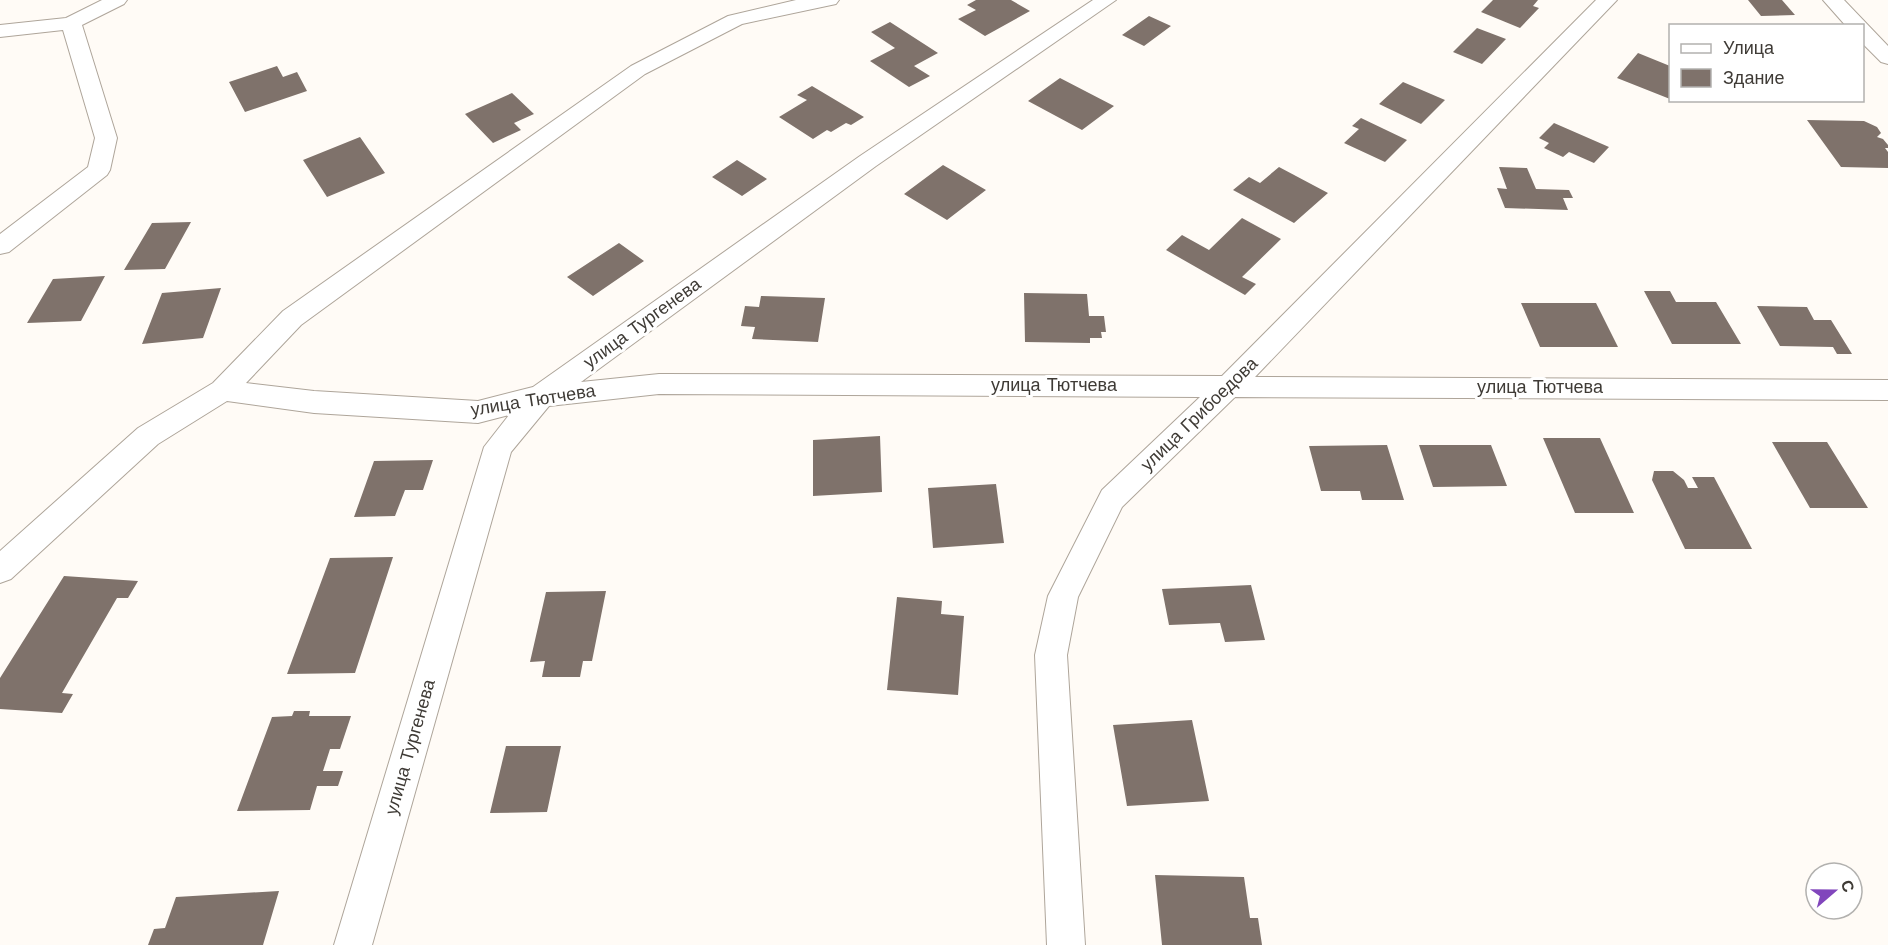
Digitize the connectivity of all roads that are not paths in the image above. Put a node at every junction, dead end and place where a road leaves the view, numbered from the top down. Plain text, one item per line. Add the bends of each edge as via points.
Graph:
1 (117, 0) edge
2 (829, 0) edge
3 (1106, 0) edge
4 (1607, 0) edge
5 (1833, 0) edge
6 (71, 23) junction
7 (1856, 24) edge
8 (0, 31) edge
9 (1864, 31) edge
10 (1888, 58) edge
11 (0, 246) edge
12 (1230, 385) junction
13 (223, 390) junction
14 (1888, 390) edge
15 (541, 396) junction
16 (0, 570) edge
17 (353, 945) edge
18 (1066, 945) edge

1 - 6 street
2 - 13 street via 735,20 638,70 292,318
3 - 15 street, улица Тургенева via 868,161
4 - 12 street, улица Грибоедова
5 - 7 street
6 - 8 street
6 - 11 street via 106,138 99,170
9 - 10 street
12 - 14 street, улица Тютчева
12 - 15 street, улица Тютчева via 660,384
12 - 18 street, улица Грибоедова via 1112,499 1063,596 1051,656
13 - 15 street, улица Тютчева via 314,402 478,412
13 - 16 street via 148,436
15 - 17 street, улица Тургенева via 498,447

